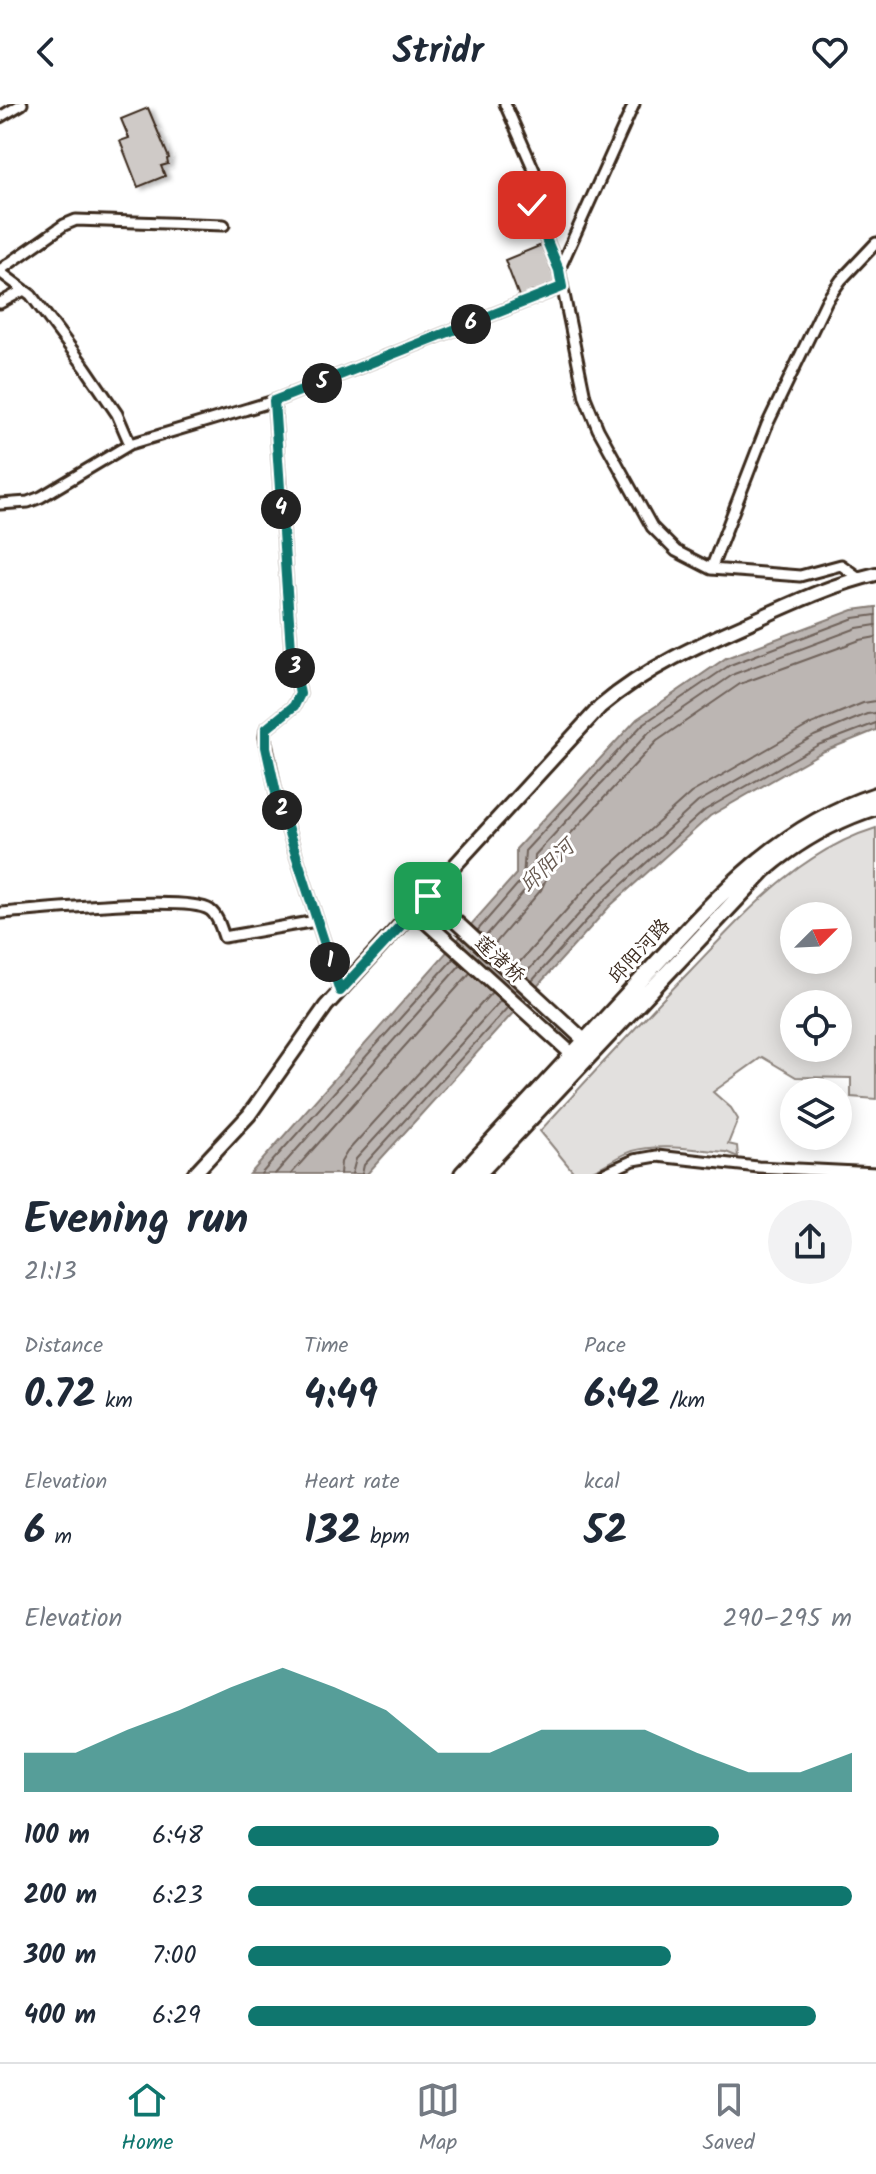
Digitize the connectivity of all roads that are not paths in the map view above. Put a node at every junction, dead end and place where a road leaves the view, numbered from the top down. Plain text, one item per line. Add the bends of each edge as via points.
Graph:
1 (22, 104) edge
2 (505, 104) edge
3 (634, 104) edge
4 (0, 117) edge
5 (224, 225) dead end
6 (876, 243) edge
7 (559, 270) junction
8 (0, 271) edge
9 (562, 287) junction
10 (24, 290) junction
11 (0, 303) edge
12 (274, 401) junction
13 (130, 444) junction
14 (0, 504) edge
15 (711, 569) junction
16 (876, 574) edge
17 (859, 578) junction
18 (876, 795) edge
19 (876, 807) edge
20 (428, 896) junction
21 (414, 911) junction
22 (0, 913) edge
23 (316, 921) junction
24 (340, 991) junction
25 (585, 1041) junction
26 (572, 1054) junction
27 (876, 1173) edge
28 (194, 1174) edge
29 (462, 1174) edge
30 (478, 1174) edge
31 (603, 1174) edge

1 - 4 street
2 - 7 street via 532,164 532,205
3 - 7 street
5 - 8 street via 76,220
6 - 15 street via 827,300 767,425
7 - 9 street
8 - 10 street
9 - 12 street
9 - 15 street via 585,397 598,429 652,527 676,551
10 - 11 street
10 - 13 street via 96,382
12 - 13 street
12 - 23 street via 291,649 300,694 294,706 266,729 265,737 276,793
13 - 14 street via 41,497
15 - 17 street via 800,576 841,565
16 - 17 street
17 - 20 street via 682,652 623,689 586,721
18 - 25 main road, 邱阳河路 via 808,824 756,861
19 - 30 main road, 邱阳河路 via 814,834 765,869
20 - 21 street
20 - 25 street, 莲渚桥
21 - 24 street
21 - 26 street, 莲渚桥
22 - 23 street via 195,905 214,914 224,937
23 - 24 street
24 - 28 street via 249,1115
25 - 26 main road, 邱阳河路
26 - 29 main road, 邱阳河路
27 - 31 street via 651,1156

